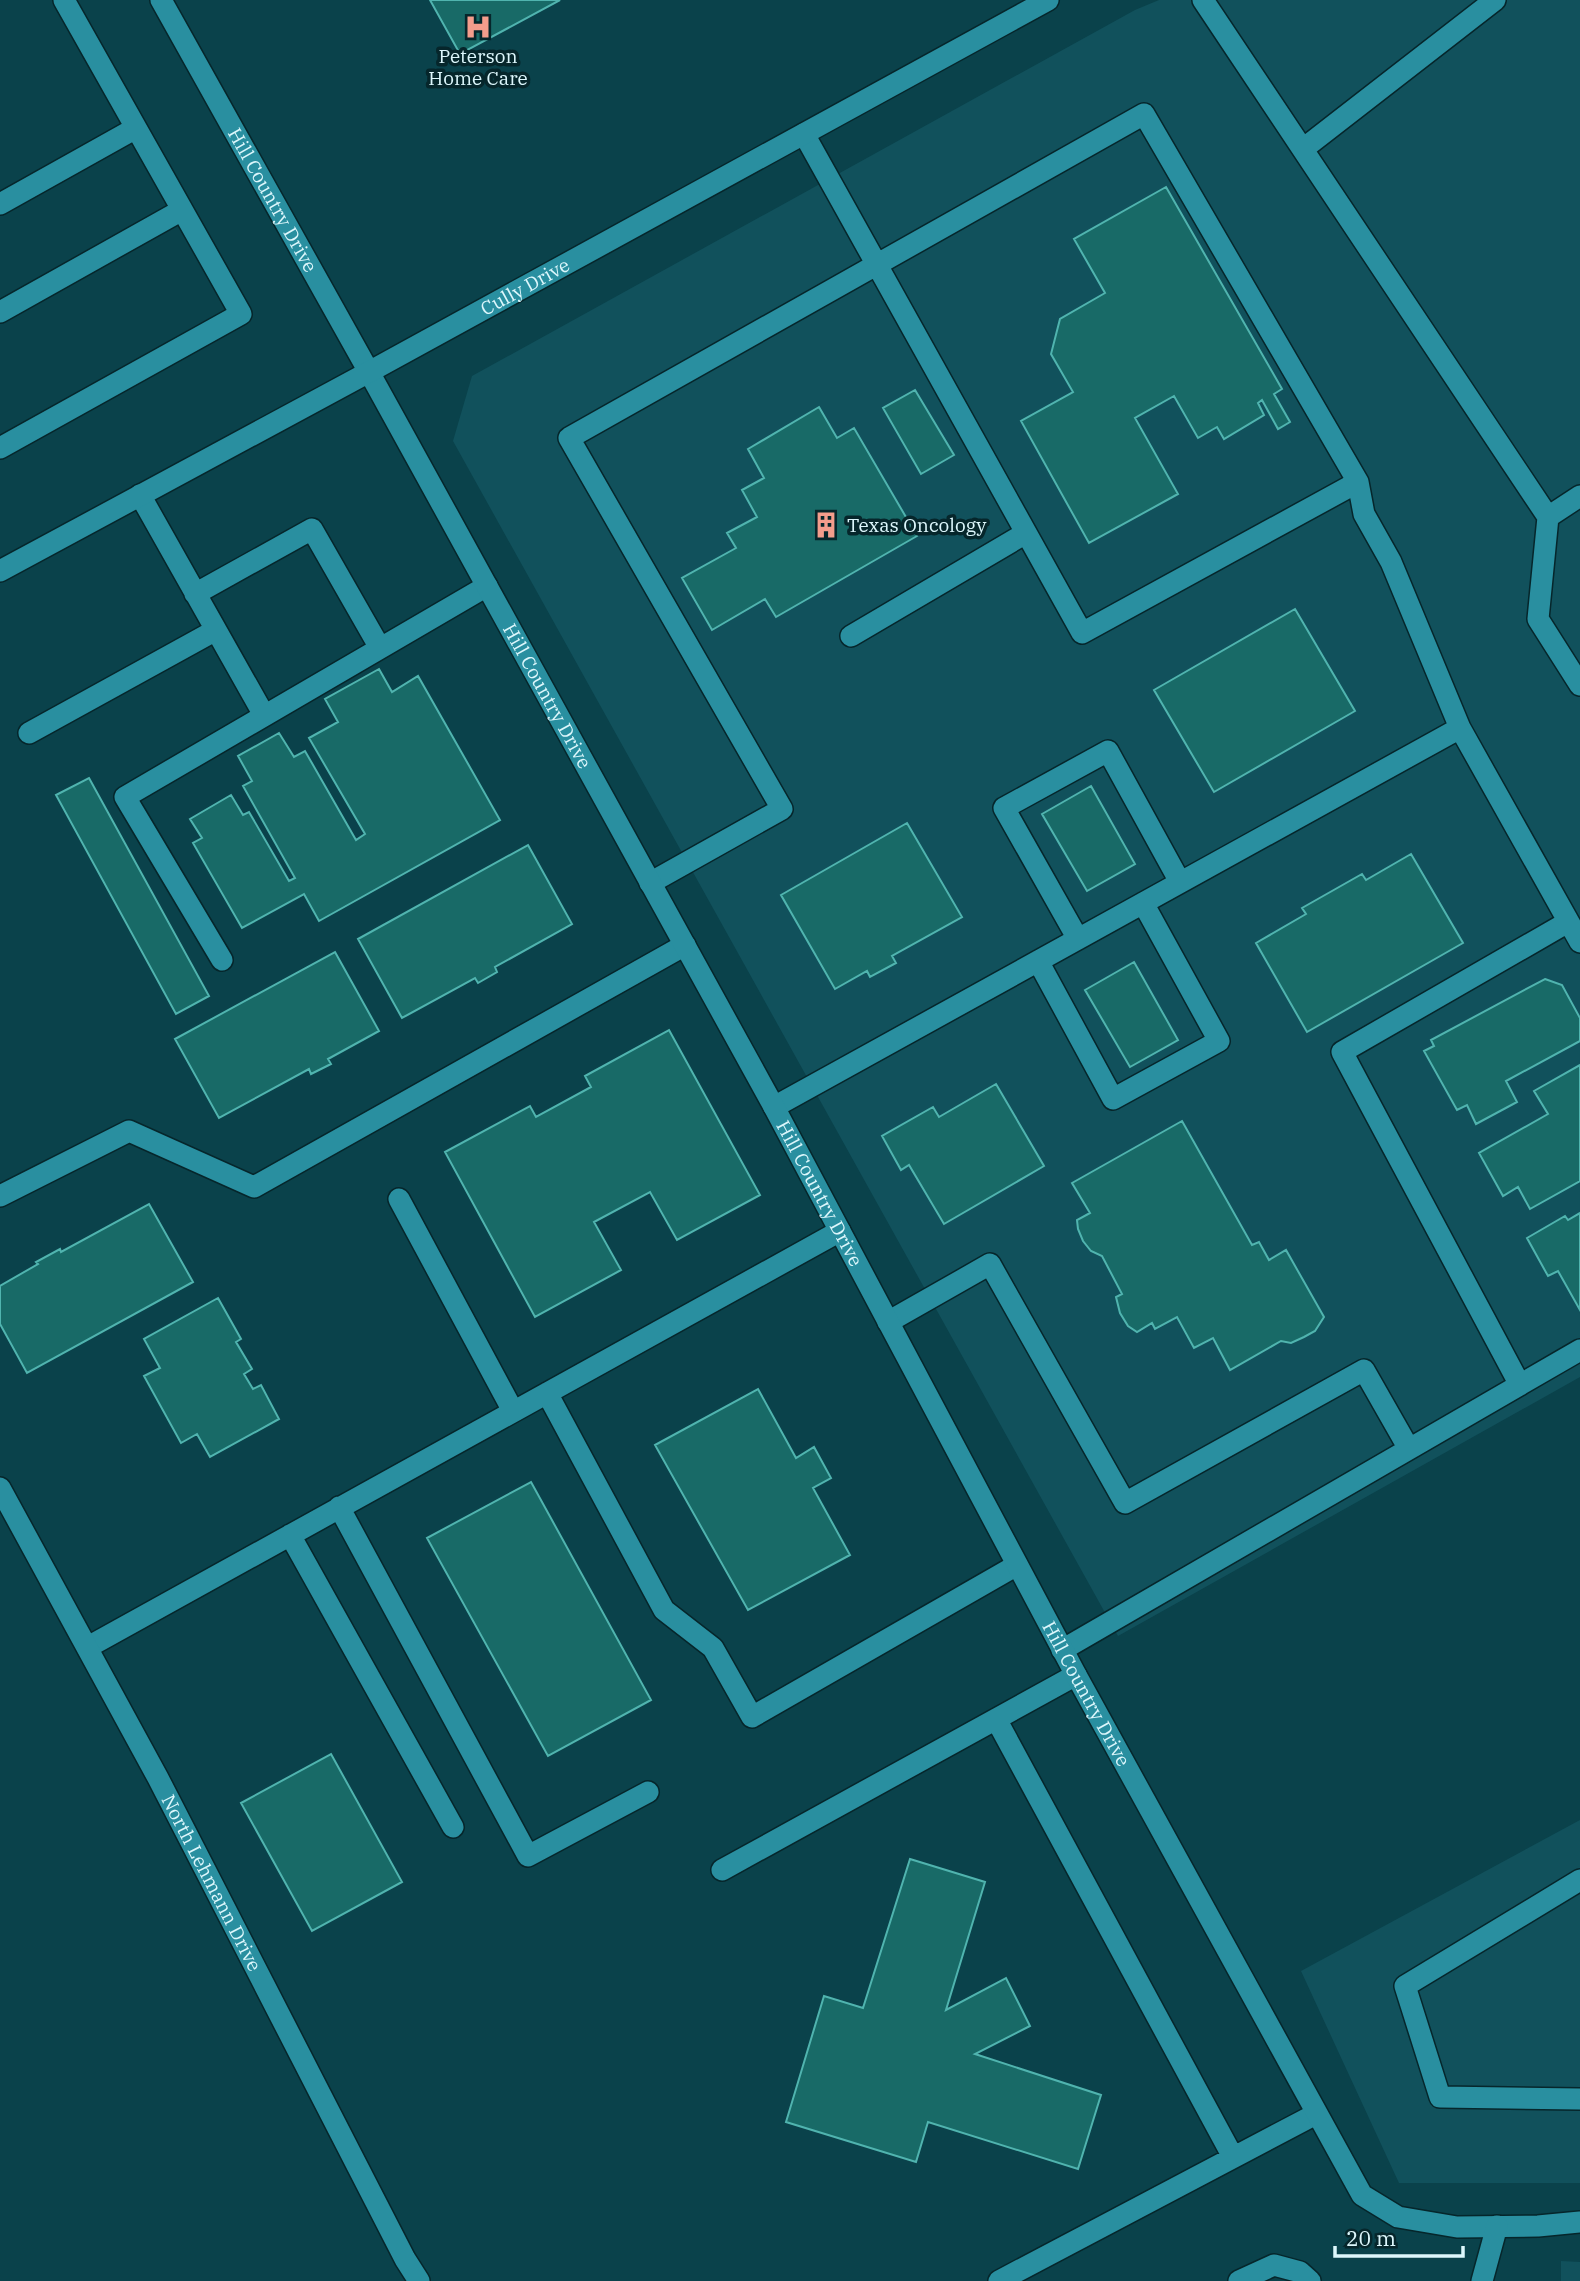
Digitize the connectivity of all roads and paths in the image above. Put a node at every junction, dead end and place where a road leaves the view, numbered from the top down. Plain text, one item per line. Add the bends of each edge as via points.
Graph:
1 (64, 0) edge
2 (161, 0) edge
3 (1048, 0) edge
4 (1203, 0) edge
5 (1495, 0) edge
6 (136, 128) junction
7 (804, 134) junction
8 (1303, 149) junction
9 (0, 204) edge
10 (182, 210) junction
11 (877, 264) junction
12 (0, 312) edge
13 (369, 372) junction
14 (0, 448) edge
15 (1358, 482) junction
16 (140, 495) junction
17 (1580, 496) edge
18 (1548, 517) junction
19 (1026, 533) junction
20 (0, 571) edge
21 (487, 586) junction
22 (195, 594) junction
23 (216, 630) junction
24 (850, 636) dead end
25 (380, 648) junction
26 (1580, 685) edge
27 (264, 715) junction
28 (1460, 728) junction
29 (29, 733) dead end
30 (1180, 882) junction
31 (650, 883) junction
32 (1143, 902) junction
33 (1568, 922) junction
34 (1078, 939) junction
35 (1580, 943) edge
36 (685, 945) junction
37 (222, 960) dead end
38 (1038, 961) junction
39 (774, 1107) junction
40 (0, 1196) edge
41 (399, 1199) dead end
42 (839, 1231) junction
43 (888, 1322) junction
44 (1580, 1350) edge
45 (1520, 1385) junction
46 (547, 1392) junction
47 (513, 1411) junction
48 (1409, 1449) junction
49 (0, 1488) edge
50 (339, 1507) junction
51 (290, 1535) junction
52 (1017, 1565) junction
53 (88, 1647) junction
54 (1062, 1650) junction
55 (1076, 1675) junction
56 (996, 1719) junction
57 (648, 1792) dead end
58 (453, 1827) dead end
59 (722, 1870) dead end
60 (1580, 1880) edge
61 (1580, 2099) edge
62 (1316, 2114) junction
63 (1233, 2157) junction
64 (1580, 2222) edge
65 (1497, 2226) junction
66 (419, 2281) edge
67 (999, 2281) edge
68 (1239, 2281) edge
69 (1310, 2281) edge
70 (1482, 2281) edge

1 - 6 street
2 - 13 street, Hill Country Drive
3 - 7 street, Cully Drive
4 - 8 street
5 - 8 street
6 - 9 street
6 - 10 street
7 - 11 street
7 - 13 street, Cully Drive
8 - 18 street
10 - 12 street
10 - 14 street via 241,314
11 - 15 street via 1144,114
11 - 19 street
11 - 31 street via 569,438 782,809
13 - 16 street, Cully Drive
13 - 21 street, Hill Country Drive
15 - 19 street via 1082,633
15 - 28 street via 1364,514 1391,562
16 - 20 street, Cully Drive
16 - 22 street
17 - 18 street
18 - 26 street via 1538,619
19 - 24 street
21 - 25 street
21 - 31 street, Hill Country Drive
22 - 23 street
22 - 25 street via 312,528
23 - 27 street
23 - 29 street
25 - 27 street
27 - 37 street via 125,797
28 - 30 street
28 - 33 street
30 - 32 street
30 - 34 street via 1108,751 1016,801 1004,808
31 - 36 street, Hill Country Drive
32 - 34 street
32 - 38 street via 1219,1041 1114,1099
33 - 35 street
33 - 45 street via 1342,1052
34 - 38 street
36 - 39 street, Hill Country Drive
36 - 40 street via 254,1186 129,1130
38 - 39 street
39 - 42 street, Hill Country Drive
41 - 47 street
42 - 43 street, Hill Country Drive
42 - 46 street
43 - 48 street via 990,1264 1125,1503 1364,1370
43 - 52 street, Hill Country Drive
44 - 45 street
45 - 48 street
46 - 47 street
46 - 52 street via 664,1610 713,1648 752,1717
47 - 50 street
48 - 54 street
49 - 53 street, North Lehmann Drive
50 - 51 street
50 - 57 street via 528,1856
51 - 53 street
51 - 58 street
52 - 54 street, Hill Country Drive
53 - 66 street, North Lehmann Drive
54 - 55 street, Hill Country Drive
55 - 56 street
55 - 62 street, Hill Country Drive
56 - 59 street
56 - 63 street
60 - 61 street via 1405,1986 1440,2096
62 - 63 street
62 - 65 street, Hill Country Drive via 1362,2194 1398,2217 1457,2227
63 - 67 street
64 - 65 street, Hill Country Drive
65 - 70 street
68 - 69 street via 1274,2264 1300,2272

